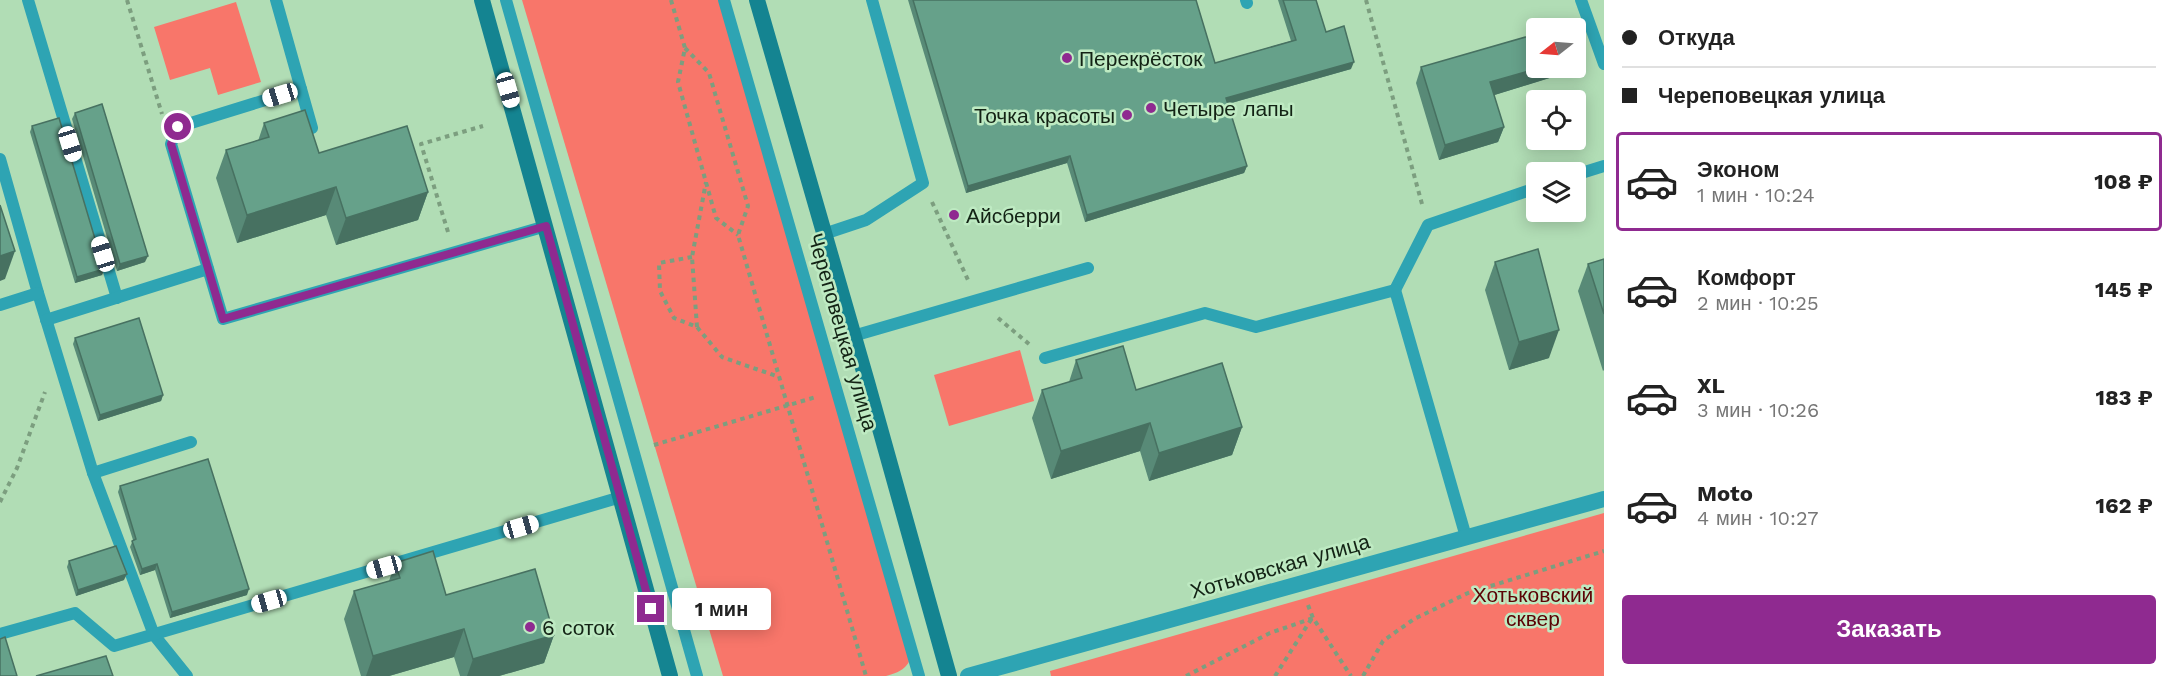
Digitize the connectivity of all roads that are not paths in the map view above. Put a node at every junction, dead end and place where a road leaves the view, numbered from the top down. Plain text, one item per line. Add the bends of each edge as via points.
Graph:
1 (28, 0) edge
2 (276, 0) edge
3 (482, 0) edge
4 (506, 0) edge
5 (723, 0) edge
6 (757, 0) edge
7 (872, 0) edge
8 (1581, 0) edge
9 (1604, 64) edge
10 (301, 89) junction
11 (312, 128) edge
12 (0, 159) edge
13 (1604, 166) edge
14 (1586, 172) edge
15 (1526, 191) edge
16 (546, 226) junction
17 (824, 234) junction
18 (1088, 268) dead end
19 (208, 269) junction
20 (1395, 290) junction
21 (38, 293) junction
22 (117, 297) junction
23 (0, 305) edge
24 (46, 320) junction
25 (853, 336) junction
26 (1045, 358) dead end
27 (191, 442) dead end
28 (93, 473) junction
29 (621, 497) junction
30 (1604, 499) edge
31 (1466, 537) junction
32 (0, 634) edge
33 (154, 635) junction
34 (187, 676) edge
35 (670, 676) edge
36 (697, 676) edge
37 (919, 676) edge
38 (949, 676) edge
39 (968, 676) edge

1 - 22 lane
2 - 10 lane
3 - 16 main road
4 - 36 lane
5 - 37 lane, Череповецкая улица
6 - 17 main road, Череповецкая улица
7 - 17 lane via 923,183 866,220
8 - 9 lane
10 - 11 lane
10 - 19 lane via 178,127 171,144
12 - 21 lane
13 - 14 lane
15 - 20 lane via 1428,225
16 - 19 lane via 223,319
16 - 29 main road
17 - 25 main road, Череповецкая улица
18 - 25 lane
19 - 22 lane
20 - 26 lane via 1256,327 1206,313
20 - 31 lane
21 - 23 lane
21 - 24 lane
22 - 24 lane
24 - 28 lane
25 - 38 main road, Череповецкая улица
27 - 28 lane
28 - 33 lane
29 - 33 lane
29 - 35 main road
30 - 31 street, Хотьковская улица
31 - 39 street, Хотьковская улица
32 - 33 lane via 75,613 114,646
33 - 34 lane

